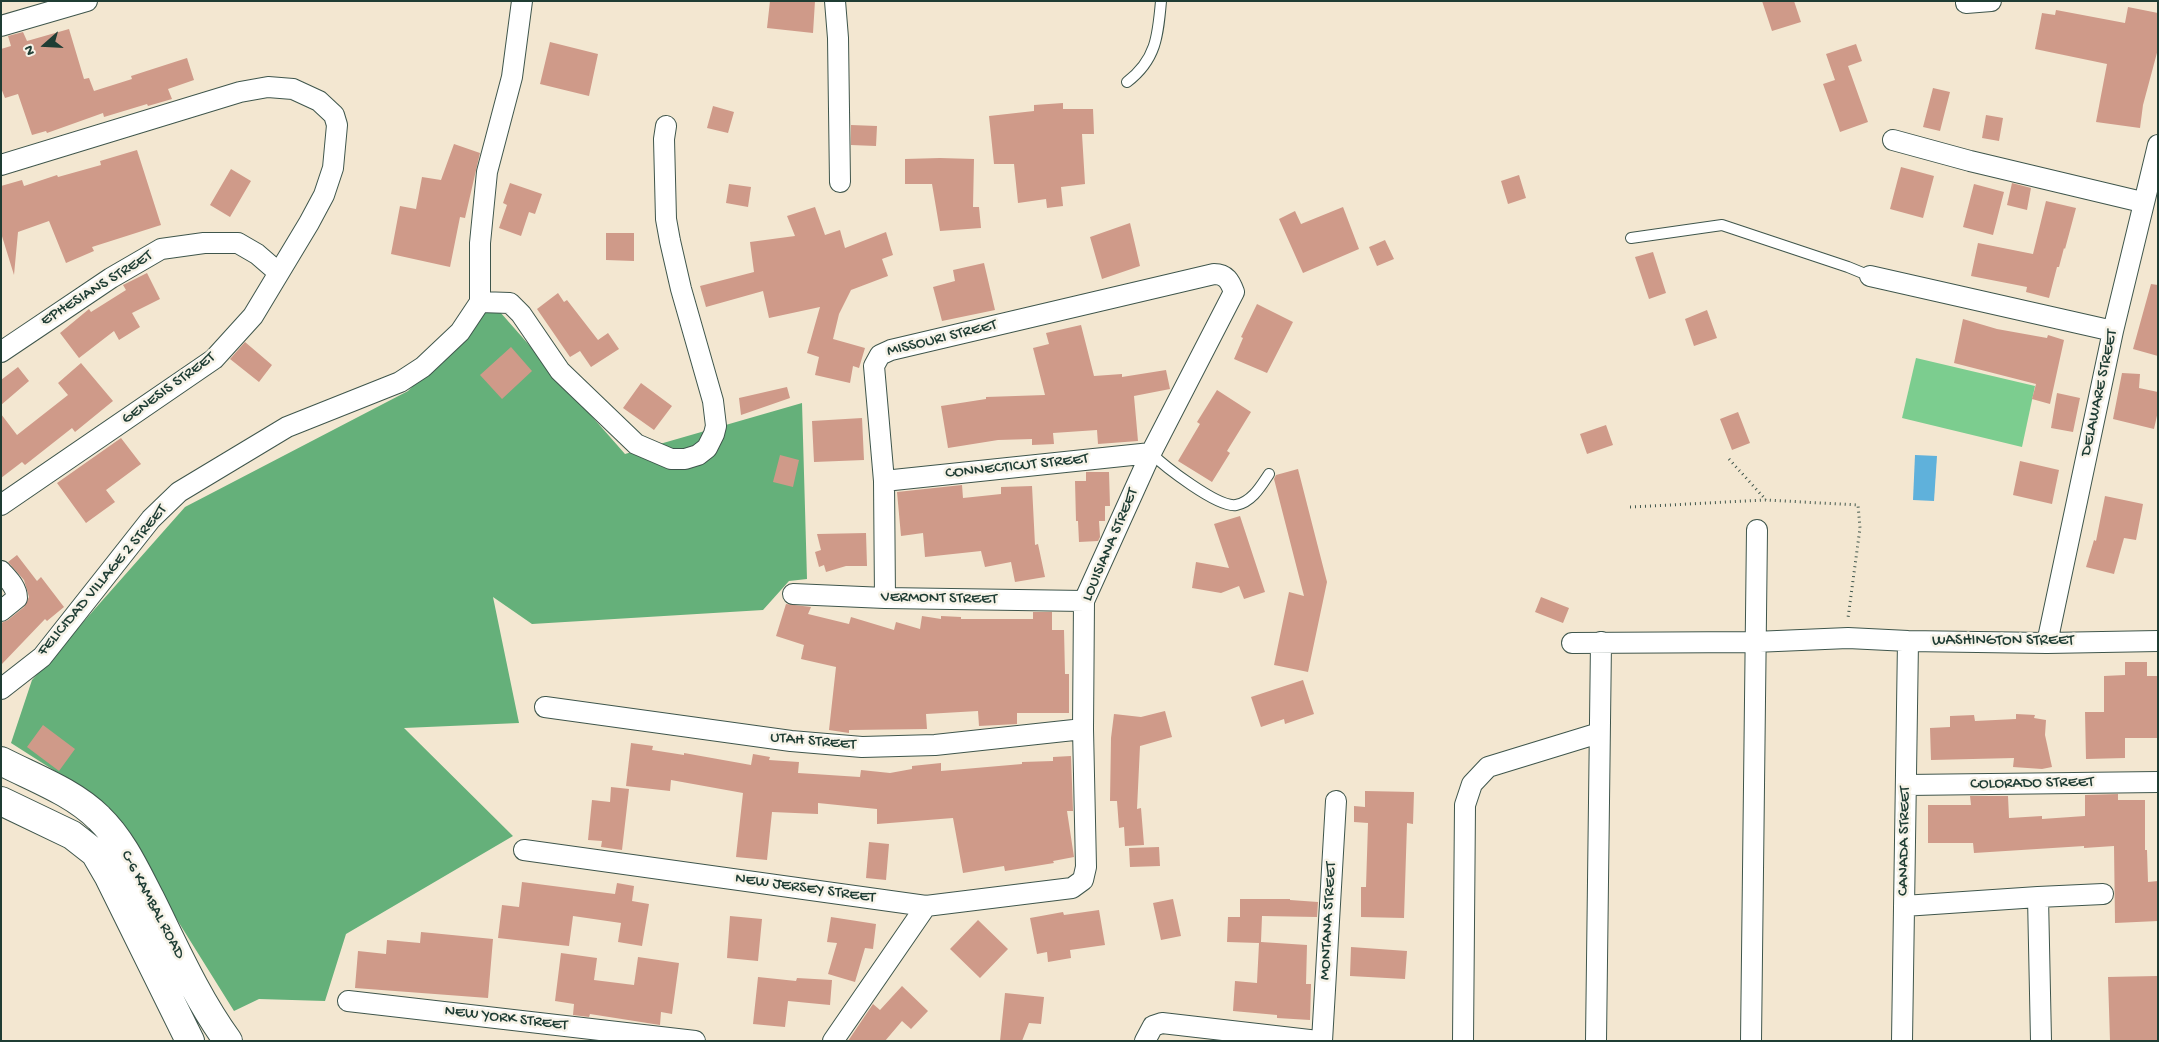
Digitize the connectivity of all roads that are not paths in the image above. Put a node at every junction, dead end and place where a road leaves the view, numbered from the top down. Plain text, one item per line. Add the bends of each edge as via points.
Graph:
1 (87, 1) edge
2 (522, 1) edge
3 (835, 1) edge
4 (1161, 1) edge
5 (1991, 1) edge
6 (1966, 3) dead end
7 (1, 26) edge
8 (1127, 82) dead end
9 (666, 126) dead end
10 (1893, 140) dead end
11 (2158, 144) edge
12 (1, 165) edge
13 (840, 182) dead end
14 (2142, 202) junction
15 (1631, 238) dead end
16 (279, 273) junction
17 (1870, 276) joint
18 (1234, 292) joint
19 (480, 302) junction
20 (2113, 331) junction
21 (1, 352) edge
22 (1151, 453) junction
23 (1269, 474) dead end
24 (884, 481) junction
25 (1, 505) edge
26 (1757, 530) dead end
27 (1, 571) edge
28 (793, 594) dead end
29 (884, 598) junction
30 (1084, 601) junction
31 (1, 611) edge
32 (1908, 641) junction
33 (2158, 641) edge
34 (1601, 642) junction
35 (1754, 642) junction
36 (1572, 643) dead end
37 (2047, 643) junction
38 (1, 689) edge
39 (545, 707) dead end
40 (1083, 729) junction
41 (1599, 733) junction
42 (1, 761) edge
43 (2158, 782) edge
44 (1906, 785) junction
45 (1, 801) edge
46 (1336, 801) dead end
47 (524, 850) dead end
48 (1083, 880) joint
49 (2103, 894) dead end
50 (2038, 897) junction
51 (926, 906) junction
52 (1904, 906) junction
53 (348, 1001) dead end
54 (1149, 1033) edge
55 (190, 1041) edge
56 (228, 1041) edge
57 (694, 1041) edge
58 (833, 1041) edge
59 (1320, 1041) edge
60 (1463, 1041) edge
61 (1596, 1041) edge
62 (1751, 1041) edge
63 (1902, 1041) edge
64 (2041, 1041) edge

1 - 7 street
2 - 19 street via 512,77 487,172 480,243
3 - 13 street
4 - 8 lane via 1155,45 1139,72
5 - 6 street
9 - 19 street via 666,219 681,289 713,401 716,426 707,448 685,459 671,459 636,444 560,371 510,303
10 - 14 street
11 - 14 street, DELAWARE STREET
12 - 16 street, GENESIS STREET via 240,92 293,89 319,101 334,115 337,125 333,168 324,195
14 - 20 street, DELAWARE STREET
15 - 17 lane via 1722,225
16 - 21 street, EPHESIANS STREET via 238,243 204,243 161,249 111,278
16 - 25 street, GENESIS STREET via 253,316 214,359
17 - 20 street
18 - 22 street, LOUISIANA STREET
18 - 24 street, MISSOURI STREET via 1230,281 1222,274 1214,274 880,355 874,366
19 - 38 street, FELICIDAD VILLAGE 2 STREET via 460,332 424,367 400,382 287,427 179,492 151,519 42,657
20 - 37 street, DELAWARE STREET
22 - 23 lane via 1195,487 1226,505 1248,500
22 - 24 street, CONNECTICUT STREET
22 - 30 street, LOUISIANA STREET
24 - 29 street, MISSOURI STREET
26 - 35 street
27 - 31 street via 17,594 17,598
28 - 29 street, VERMONT STREET
29 - 30 street, VERMONT STREET
30 - 40 street, LOUISIANA STREET
32 - 35 street, WASHINGTON STREET via 1848,638
32 - 37 street, WASHINGTON STREET
32 - 44 street, CANADA STREET
33 - 37 street, WASHINGTON STREET
34 - 35 street, WASHINGTON STREET
34 - 36 street, WASHINGTON STREET
34 - 41 street
35 - 62 street
39 - 40 street, UTAH STREET via 790,741 862,747 935,746
40 - 48 street, LOUISIANA STREET via 1086,867
41 - 60 street via 1488,767 1472,784 1465,805
41 - 61 street
42 - 56 main road, C-6 KAMBAL ROAD via 76,800 100,818 134,867 210,1016
43 - 44 street, COLORADO STREET
44 - 52 street, CANADA STREET
45 - 55 main road, C-6 KAMBAL ROAD via 72,835 95,853
46 - 59 street, MONTANA STREET
47 - 51 street, NEW JERSEY STREET
48 - 51 street, NEW JERSEY STREET via 1072,888
49 - 50 street
50 - 52 street
50 - 64 street
51 - 58 street
52 - 63 street, CANADA STREET
53 - 57 street, NEW YORK STREET
54 - 59 street via 1162,1023

